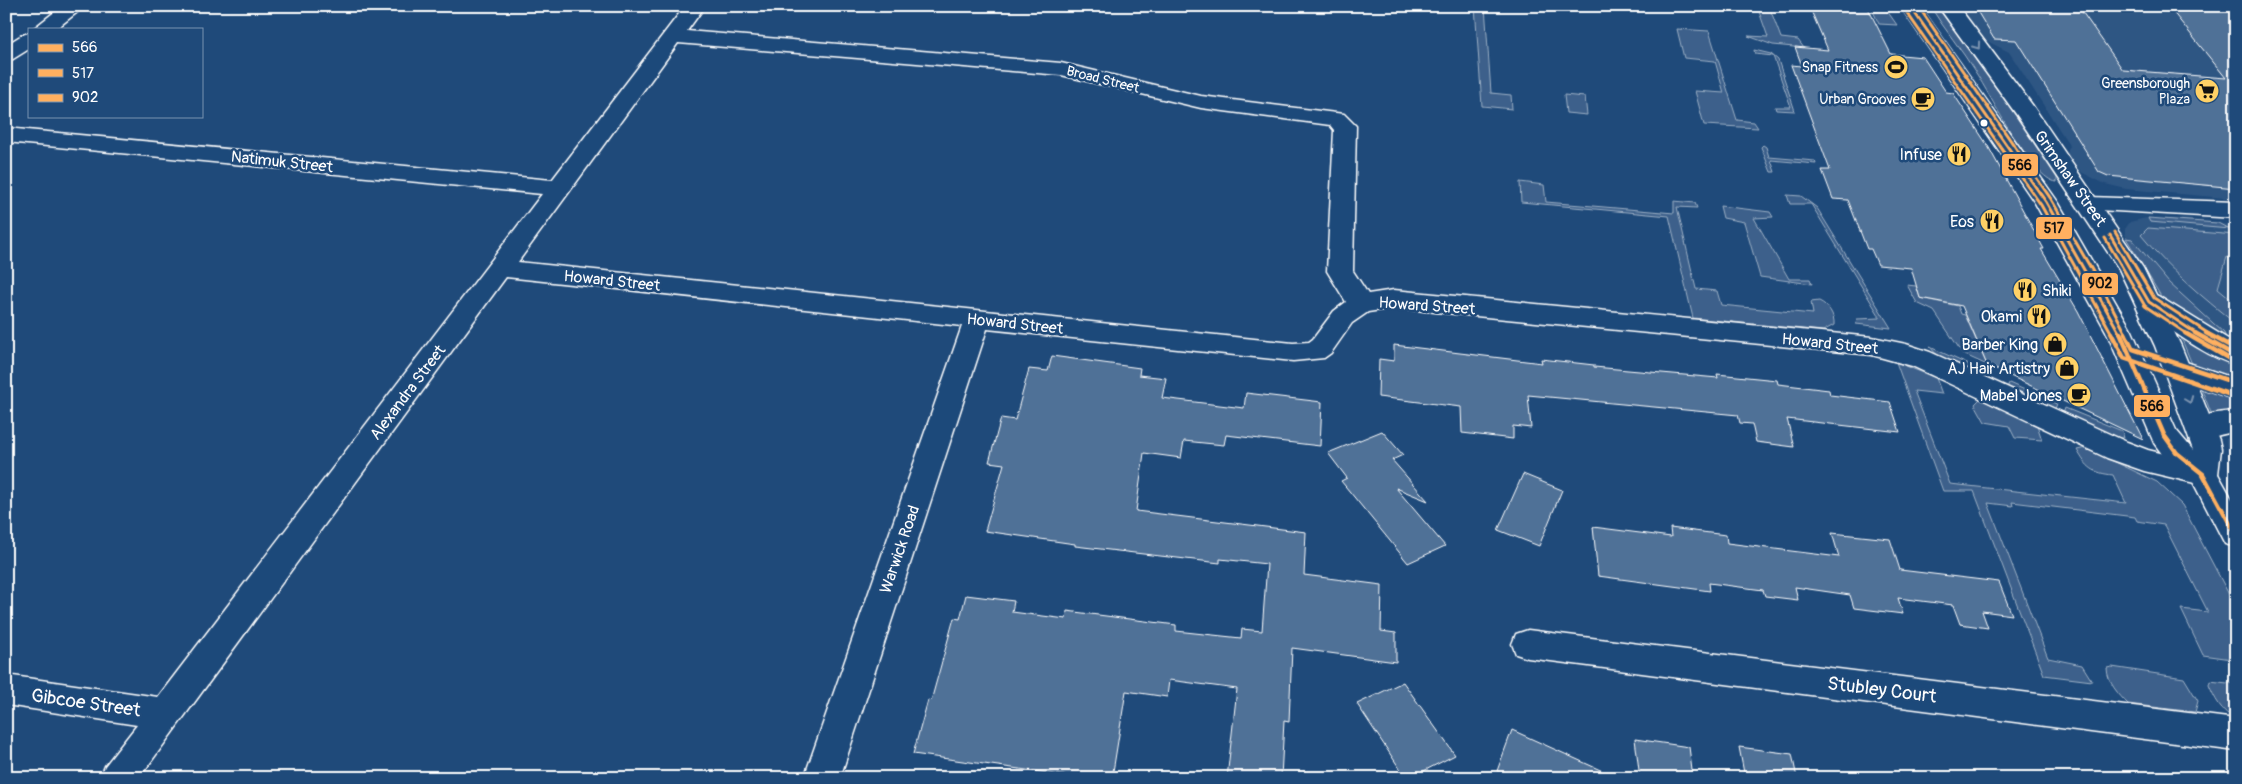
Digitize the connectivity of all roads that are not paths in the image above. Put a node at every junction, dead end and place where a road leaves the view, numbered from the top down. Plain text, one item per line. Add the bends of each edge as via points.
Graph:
1 (75, 6) edge
2 (695, 6) edge
3 (1910, 6) edge
4 (1948, 6) edge
5 (45, 28) edge
6 (673, 36) junction
7 (28, 40) edge
8 (6, 56) edge
9 (6, 135) edge
10 (558, 188) junction
11 (2046, 202) junction
12 (2089, 204) junction
13 (2236, 210) edge
14 (499, 268) junction
15 (2149, 302) junction
16 (1362, 304) junction
17 (977, 319) junction
18 (2130, 354) junction
19 (2236, 356) edge
20 (2177, 369) junction
21 (2236, 390) edge
22 (2236, 421) edge
23 (2201, 430) junction
24 (2203, 474) junction
25 (2236, 535) edge
26 (1528, 644) dead end
27 (6, 690) edge
28 (166, 714) junction
29 (2236, 735) edge
30 (118, 778) edge
31 (822, 778) edge

1 - 5 street
2 - 6 street, Alexandra Street
3 - 11 street
4 -> 12 street, Grimshaw Street
6 - 10 street, Alexandra Street
6 - 16 street, Broad Street via 1061,69 1195,101 1336,119 1345,126 1340,271
7 - 8 street
9 - 10 street, Natimuk Street
10 - 14 street, Alexandra Street
11 - 12 street
11 - 18 street
12 - 13 street
12 - 15 street, Grimshaw Street
14 - 17 street, Howard Street
14 - 28 street, Alexandra Street
15 - 19 street
15 - 20 street, Grimshaw Street
16 - 17 street, Howard Street via 1343,317 1322,346 1306,352
16 - 24 street, Howard Street via 1394,299 1894,350 1921,359 2117,450
17 - 31 street, Warwick Road
18 - 20 street
18 - 24 street via 2164,435 2177,453
20 - 21 street
20 -> 23 street, Grimshaw Street
22 - 23 street via 2218,423
23 - 24 street, Grimshaw Street via 2207,449
24 - 25 street
26 - 29 street, Stubley Court
27 - 28 street, Gibcoe Street
28 - 30 street, Alexandra Street

